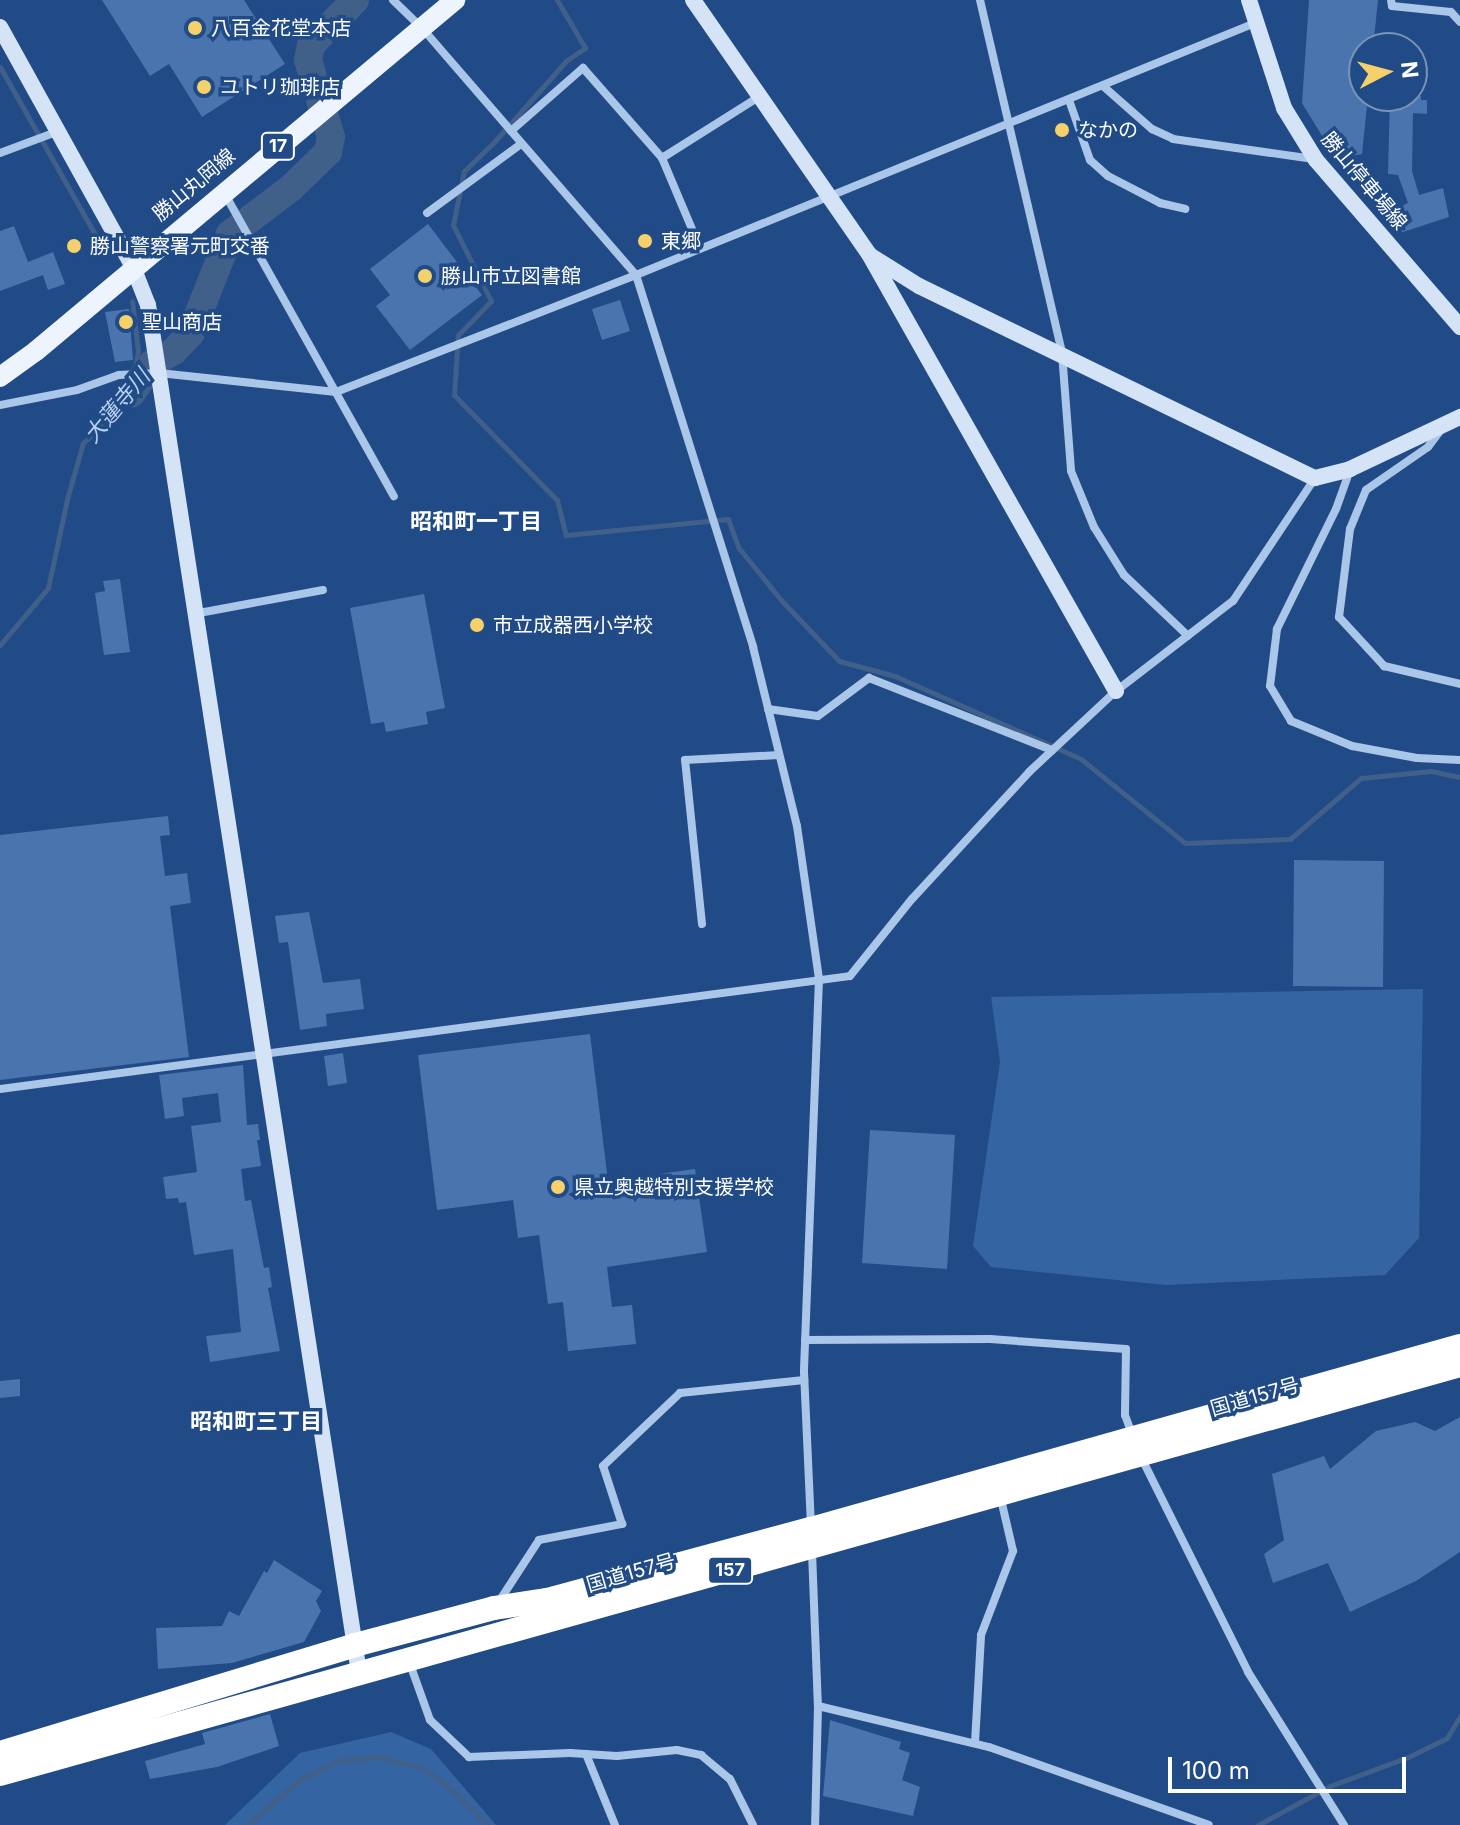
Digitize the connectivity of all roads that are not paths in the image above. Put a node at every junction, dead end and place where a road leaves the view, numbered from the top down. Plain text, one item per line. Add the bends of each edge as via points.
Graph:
1 (393, 0) edge
2 (455, 0) edge
3 (693, 0) edge
4 (980, 0) edge
5 (1249, 0) edge
6 (1391, 0) edge
7 (1460, 22) edge
8 (1255, 23) junction
9 (0, 27) edge
10 (422, 28) junction
11 (1103, 86) junction
12 (760, 96) junction
13 (1069, 100) junction
14 (1008, 125) junction
15 (511, 131) junction
16 (56, 132) junction
17 (521, 144) junction
18 (0, 153) edge
19 (662, 158) junction
20 (1316, 160) junction
21 (223, 191) junction
22 (828, 195) junction
23 (1185, 209) dead end
24 (427, 213) dead end
25 (700, 248) junction
26 (869, 254) junction
27 (133, 267) junction
28 (636, 275) junction
29 (1460, 327) edge
30 (1062, 353) junction
31 (159, 373) junction
32 (0, 377) edge
33 (336, 392) junction
34 (0, 405) edge
35 (1460, 417) edge
36 (1443, 426) junction
37 (1350, 469) junction
38 (1315, 478) junction
39 (394, 496) dead end
40 (323, 590) dead end
41 (199, 613) junction
42 (1188, 636) junction
43 (1460, 684) edge
44 (1116, 691) junction
45 (768, 709) junction
46 (1052, 750) junction
47 (779, 755) junction
48 (1460, 760) edge
49 (702, 924) dead end
50 (819, 979) junction
51 (266, 1051) junction
52 (0, 1089) edge
53 (805, 1340) junction
54 (1460, 1346) edge
55 (1460, 1365) edge
56 (804, 1380) junction
57 (1136, 1446) junction
58 (998, 1485) junction
59 (811, 1538) junction
60 (494, 1608) junction
61 (355, 1645) junction
62 (408, 1659) junction
63 (359, 1672) junction
64 (818, 1706) junction
65 (975, 1743) junction
66 (0, 1753) edge
67 (586, 1754) junction
68 (0, 1774) edge
69 (615, 1825) edge
70 (753, 1825) edge
71 (815, 1825) edge
72 (1209, 1825) edge
73 (1344, 1825) edge

1 - 10 street
2 - 10 main road, 勝山丸岡線 / 17
3 - 12 street
4 - 14 street
5 - 8 street, 勝山停車場線
6 - 7 street via 1392,6 1451,12
8 - 11 street
8 - 20 street, 勝山停車場線 via 1284,108
9 - 16 street
10 - 15 street
10 - 21 main road, 勝山丸岡線 / 17
11 - 13 street
11 - 20 street via 1152,129 1173,139
12 - 19 street
12 - 22 street
13 - 14 street
13 - 23 street via 1090,160 1108,176 1160,203
14 - 22 street
14 - 30 street
15 - 17 street
15 - 19 street via 583,68
16 - 18 street
16 - 27 street
17 - 24 street
17 - 28 street
19 - 25 street
20 - 29 street, 勝山停車場線
21 - 27 main road, 勝山丸岡線 / 17
21 - 33 street
22 - 25 street
22 - 26 street
25 - 28 street
26 - 30 street via 919,286
26 - 44 street
27 - 31 street via 148,305
27 - 32 main road, 勝山丸岡線 / 17
28 - 33 street
28 - 45 street
30 - 38 street
30 - 42 street via 1071,471 1094,527 1124,575
31 - 33 street
31 - 34 street via 119,375 77,390
31 - 41 street
33 - 39 street
35 - 36 street
36 - 37 street
36 - 43 street via 1428,447 1366,490 1350,529 1339,617 1384,666
37 - 38 street
37 - 48 street via 1277,629 1270,686 1291,721 1352,746
38 - 42 street via 1233,601
40 - 41 street
41 - 51 street
42 - 44 street
44 - 46 street
45 - 46 street via 818,716 869,678
45 - 47 street
46 - 50 street via 984,817 850,976
47 - 49 street via 685,760
47 - 50 street via 797,826
50 - 51 street
50 - 53 street
51 - 52 street
51 - 61 street
53 - 56 street
53 - 57 street via 990,1339 1126,1349 1125,1415
54 - 57 highway, 国道157号 / 157
55 - 57 highway, 国道157号 / 157
56 - 59 street
56 - 60 street via 680,1393 603,1466 622,1524 539,1540
57 - 58 highway, 国道157号 / 157
57 - 73 street via 1248,1672
58 - 59 highway, 国道157号 / 157
58 - 65 street via 1013,1551 981,1635
59 - 60 highway, 国道157号 / 157
59 - 62 highway, 国道157号 / 157
59 - 64 street
60 - 61 highway, 国道157号 / 157
61 - 63 street
61 - 66 highway, 国道157号 / 157
62 - 63 highway, 国道157号 / 157
62 - 67 street via 430,1720 469,1757
63 - 68 highway, 国道157号 / 157
64 - 65 street
64 - 71 street
65 - 72 street
67 - 69 street
67 - 70 street via 677,1750 701,1755 730,1779

